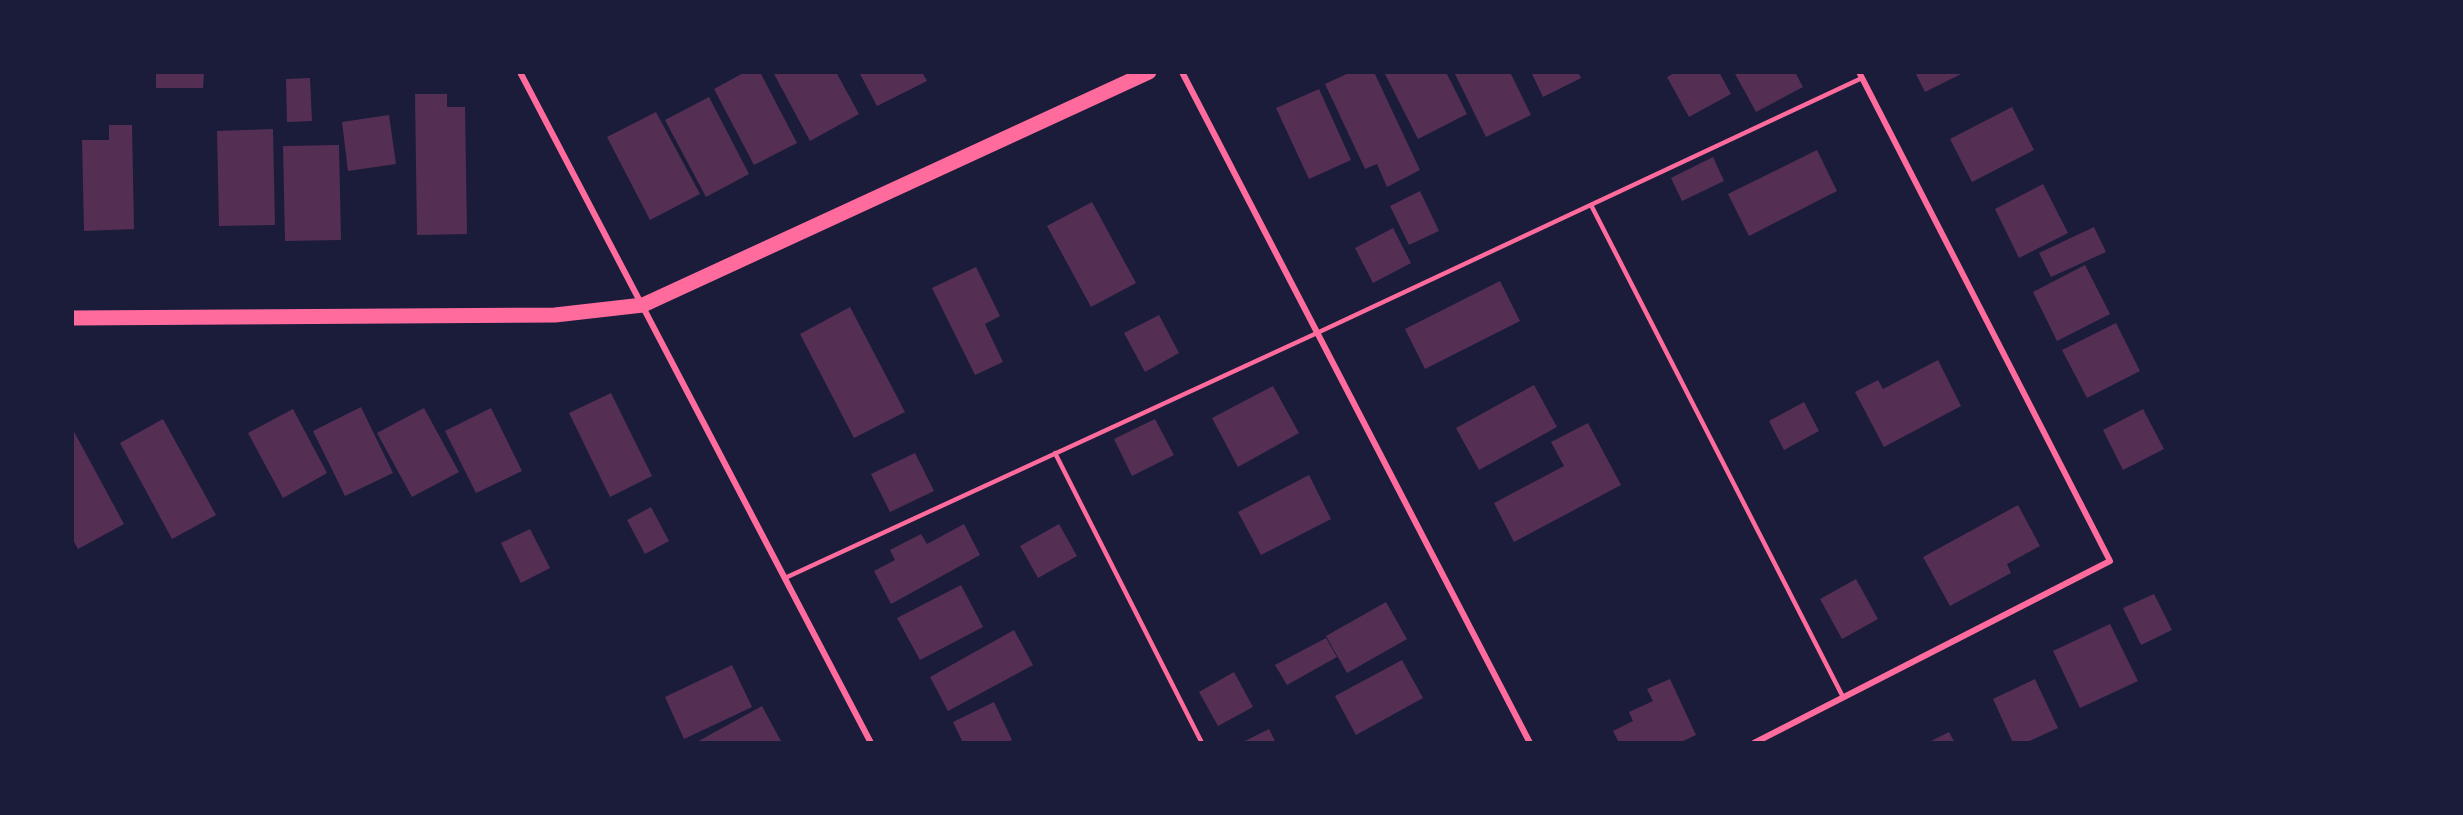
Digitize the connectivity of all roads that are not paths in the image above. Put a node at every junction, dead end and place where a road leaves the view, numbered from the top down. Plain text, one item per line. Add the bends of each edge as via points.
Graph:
1 (520, 72) edge
2 (1149, 72) edge
3 (1182, 72) edge
4 (1860, 75) edge
5 (1591, 205) junction
6 (643, 305) junction
7 (72, 318) edge
8 (1317, 333) junction
9 (1055, 453) junction
10 (785, 578) junction
11 (1843, 697) junction
12 (871, 743) edge
13 (1202, 743) edge
14 (1530, 743) edge
15 (1754, 743) edge

1 - 6 street
2 - 6 main road
3 - 8 street
4 - 5 lane
4 - 11 street via 2110,561
5 - 8 lane
5 - 11 lane
6 - 7 main road via 555,315
6 - 10 street
8 - 9 lane
8 - 14 street
9 - 10 lane
9 - 13 lane
10 - 12 street
11 - 15 street

